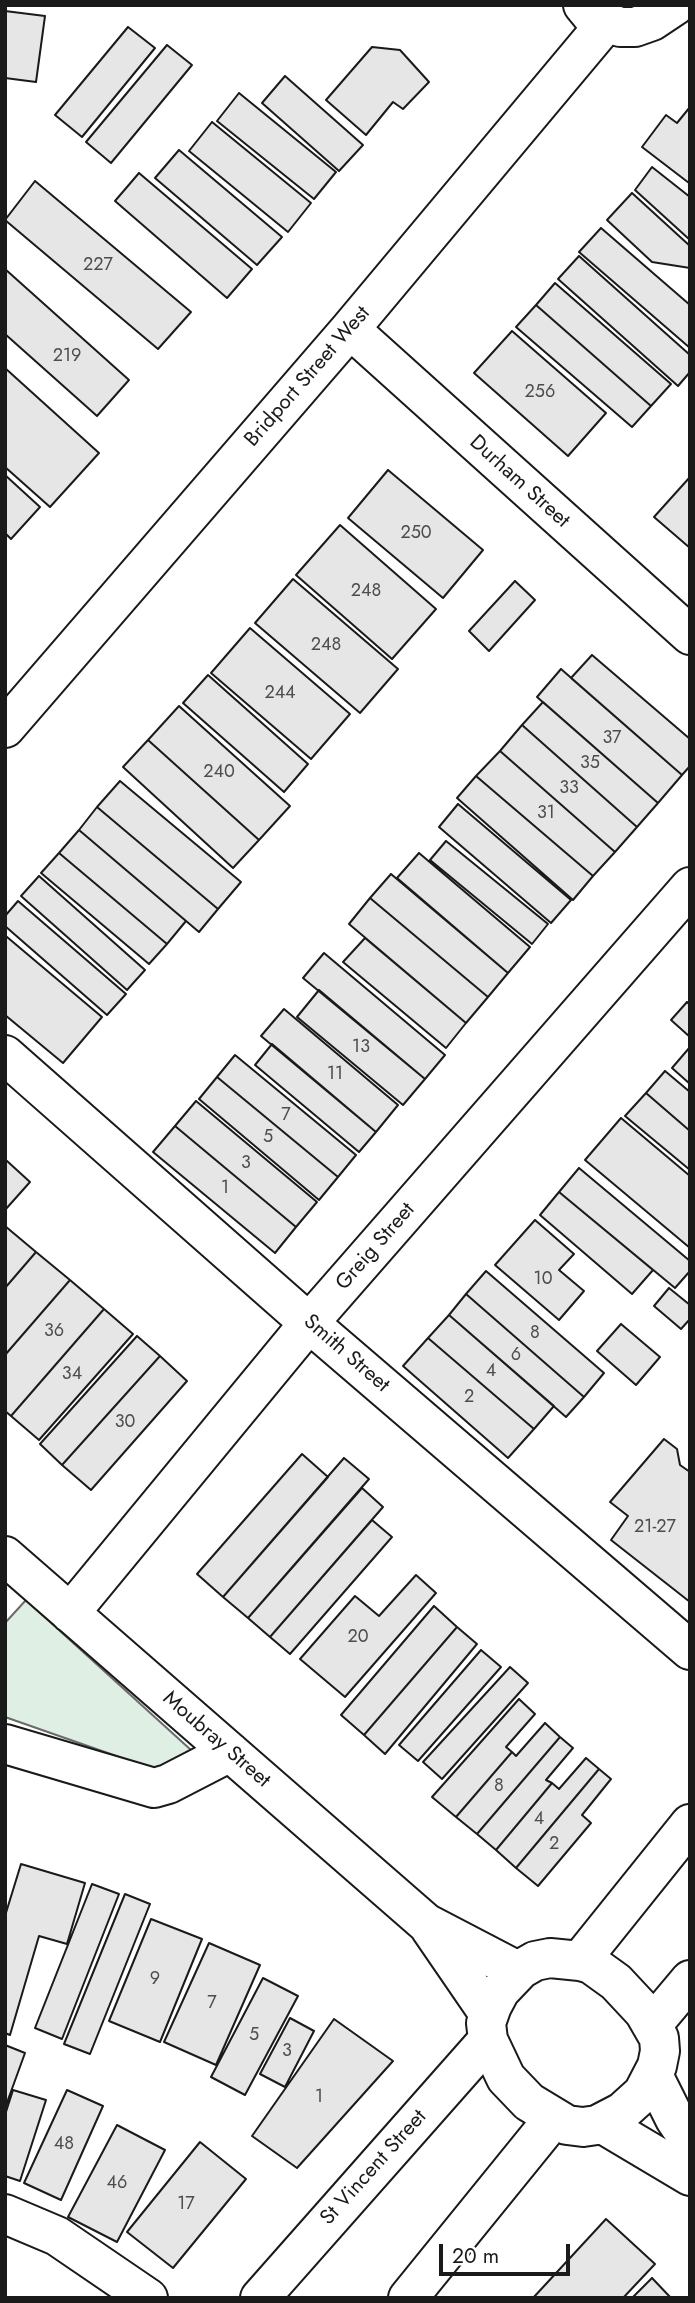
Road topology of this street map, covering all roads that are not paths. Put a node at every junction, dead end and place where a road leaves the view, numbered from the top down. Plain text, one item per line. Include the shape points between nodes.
1 (676, 5) edge
2 (595, 14) edge
3 (350, 329) junction
4 (690, 635) edge
5 (5, 728) edge
6 (690, 887) edge
7 (5, 1055) edge
8 (309, 1323) junction
9 (9, 1568) edge
10 (70, 1613) junction
11 (690, 1650) edge
12 (5, 1744) edge
13 (230, 1752) junction
14 (690, 1824) edge
15 (426, 1923) junction
16 (580, 1961) junction
17 (519, 1971) junction
18 (690, 1980) edge
19 (653, 2024) junction
20 (489, 2027) junction
21 (653, 2075) junction
22 (554, 2119) junction
23 (601, 2123) junction
24 (690, 2141) edge
25 (690, 2176) edge
26 (5, 2214) edge
27 (148, 2298) edge
28 (260, 2298) edge
29 (408, 2298) edge

1 - 2 street via 635,27 620,27
2 - 3 street, Bridport Street West
3 - 4 street, Durham Street
3 - 5 street, Bridport Street West
6 - 8 street, Greig Street
7 - 8 street, Smith Street
8 - 10 street, Greig Street
8 - 11 street, Smith Street
9 - 10 street, Moubray Street
10 - 13 street, Moubray Street
12 - 13 street via 154,1788
13 - 15 street, Moubray Street
14 - 16 street
15 - 17 street, Moubray Street
15 - 20 street, Moubray Street
16 - 17 street via 550,1958
16 - 19 street via 616,1982
17 - 20 street via 500,1991
18 - 19 street
19 - 21 street via 660,2051
20 - 22 street via 499,2066 517,2091
20 - 28 street, St Vincent Street
21 - 23 street via 633,2105
21 - 24 street
22 - 23 street via 583,2127
22 - 29 street
23 - 25 street
26 - 27 street via 57,2236

